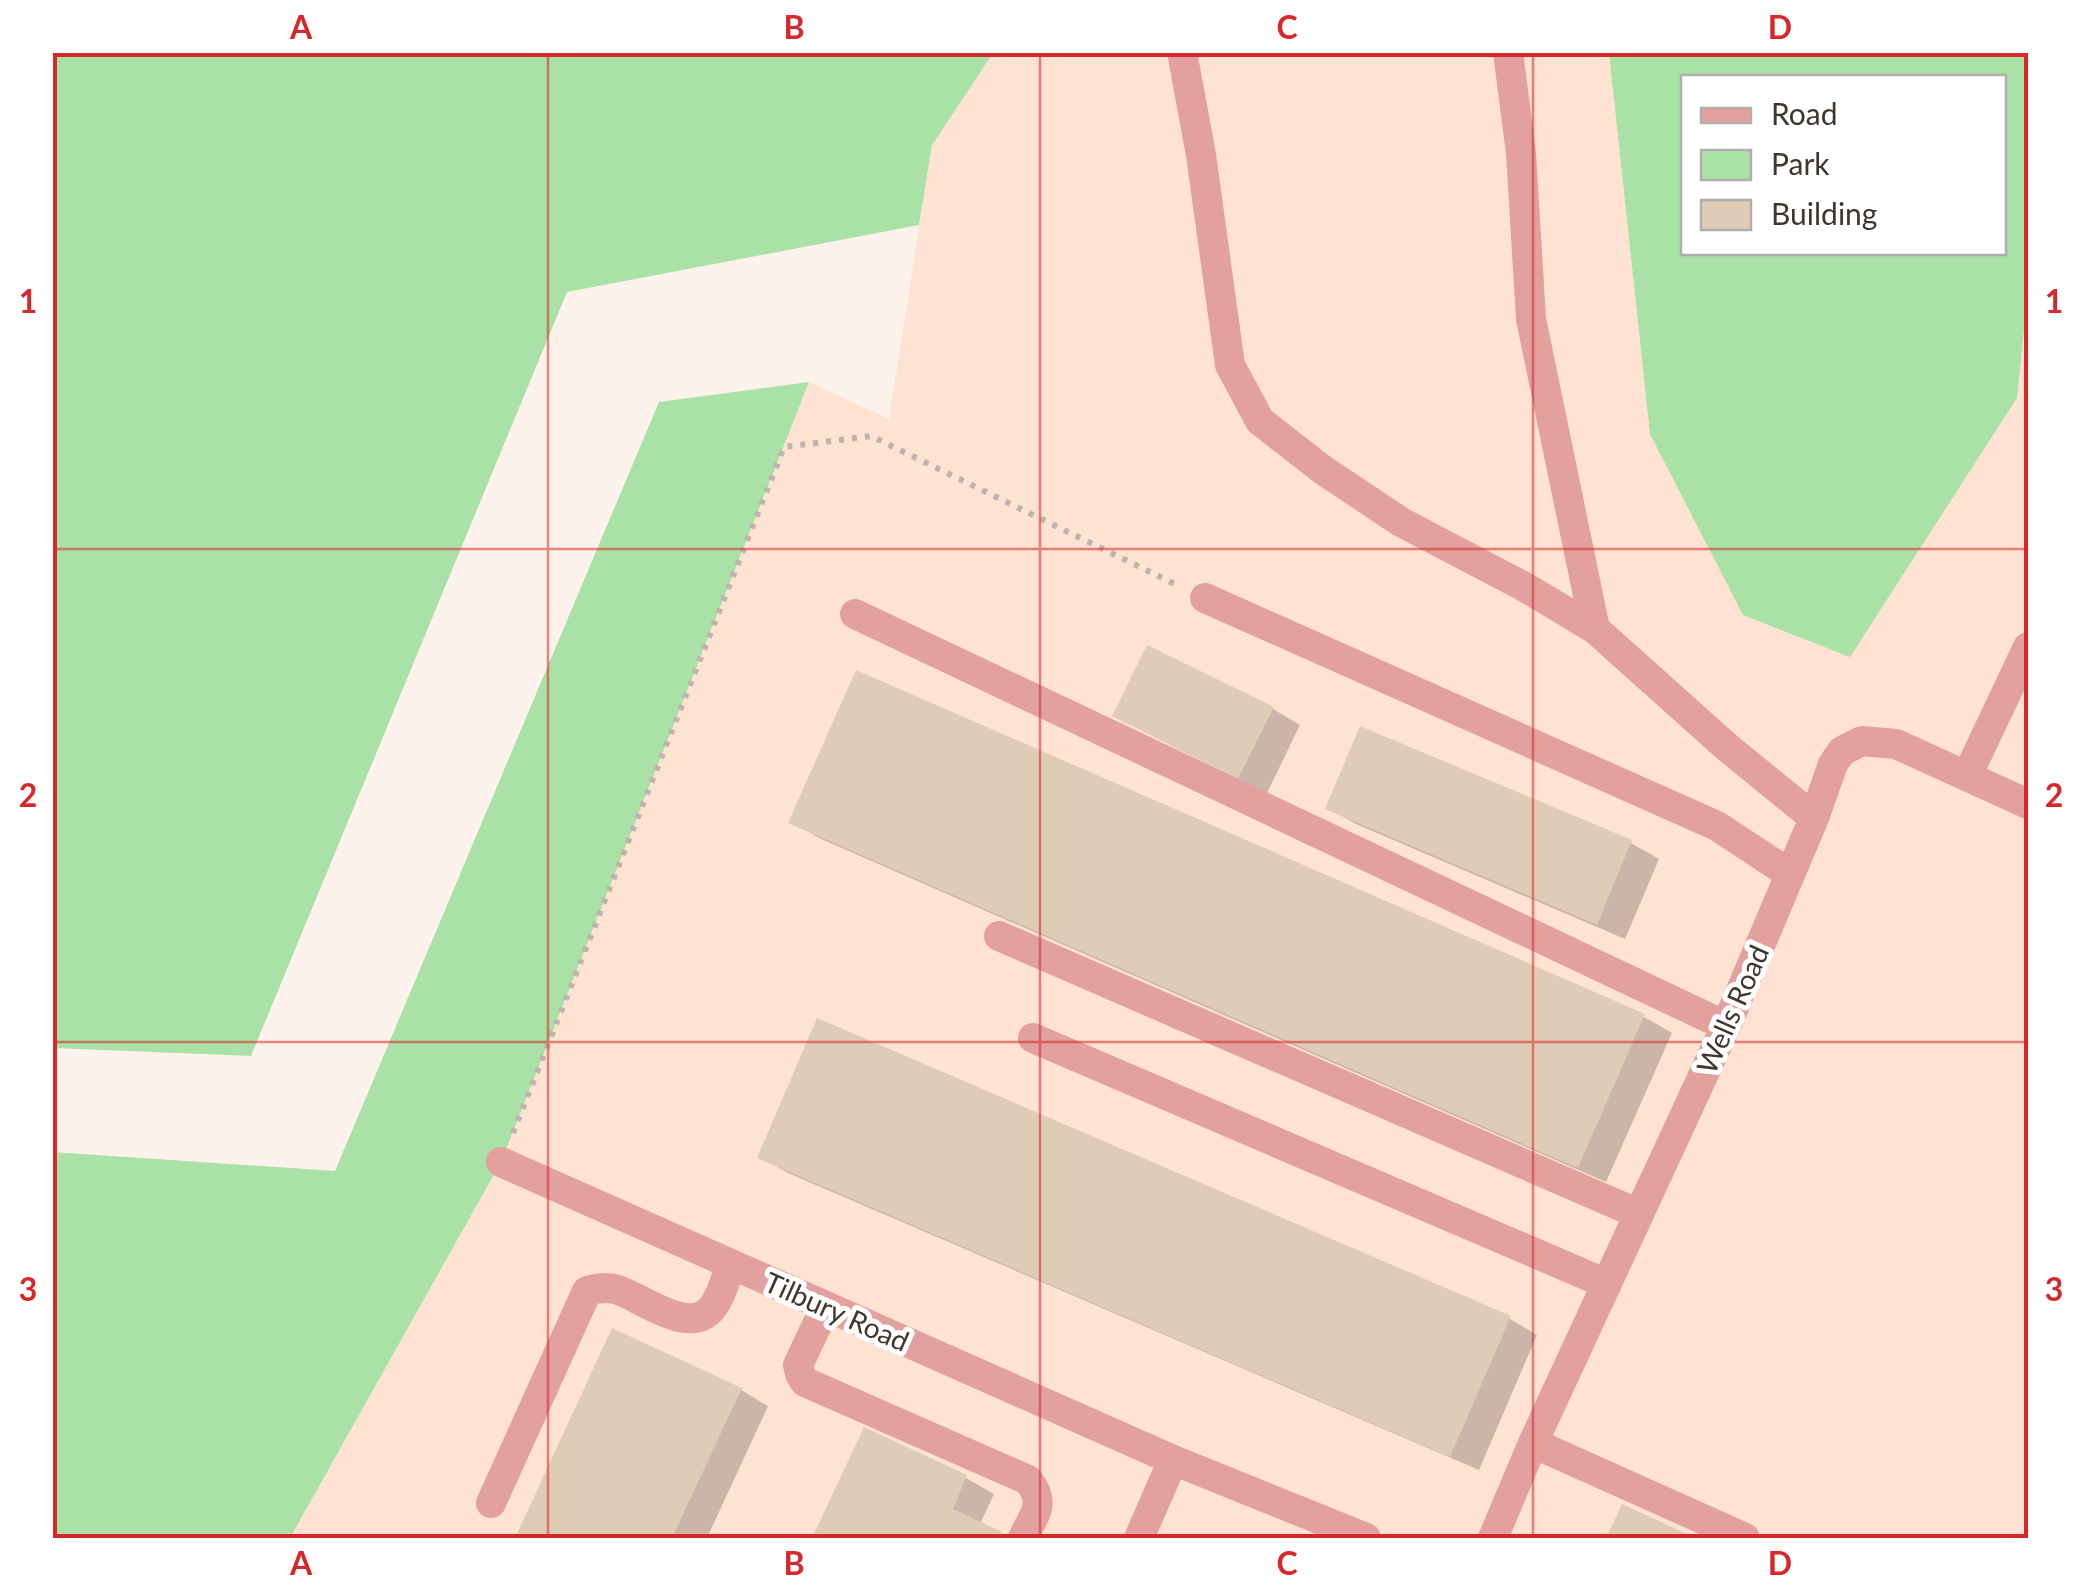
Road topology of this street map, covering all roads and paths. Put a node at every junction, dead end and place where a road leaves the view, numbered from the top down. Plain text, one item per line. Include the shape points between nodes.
1 (1182, 52) edge
2 (1508, 52) edge
3 (1205, 598) joint
4 (854, 614) dead end
5 (1596, 630) junction
6 (2028, 647) edge
7 (1967, 776) junction
8 (2028, 804) edge
9 (1814, 818) junction
10 (1790, 874) junction
11 (999, 936) dead end
12 (1726, 1026) junction
13 (1033, 1038) dead end
14 (501, 1162) joint
15 (1639, 1214) junction
16 (732, 1264) junction
17 (1607, 1284) junction
18 (826, 1306) junction
19 (1533, 1443) junction
20 (1173, 1460) junction
21 (491, 1503) dead end
22 (1023, 1538) edge
23 (1139, 1538) edge
24 (1366, 1538) edge
25 (1494, 1538) edge
26 (1745, 1538) edge

1 - 5 street via 1230,365 1260,421 1401,522
2 - 5 street via 1531,319
3 - 10 street via 1717,826
3 - 14 path via 870,436 784,447
4 - 12 street
5 - 9 street
6 - 7 street
7 - 8 street, Wells Road
7 - 9 street, Wells Road via 1896,744 1862,741 1833,764
9 - 10 street, Wells Road
10 - 12 street, Wells Road
11 - 15 street
12 - 15 street, Wells Road
13 - 17 street
14 - 16 street, Tilbury Road
15 - 17 street, Wells Road
16 - 18 street, Tilbury Road
16 - 21 street via 712,1308 687,1320 614,1288 586,1291
17 - 19 street, Wells Road
18 - 20 street, Tilbury Road
18 - 22 street via 798,1364 805,1382 1028,1480 1038,1505
19 - 25 street, Wells Road
19 - 26 street
20 - 23 street
20 - 24 street, Tilbury Road

